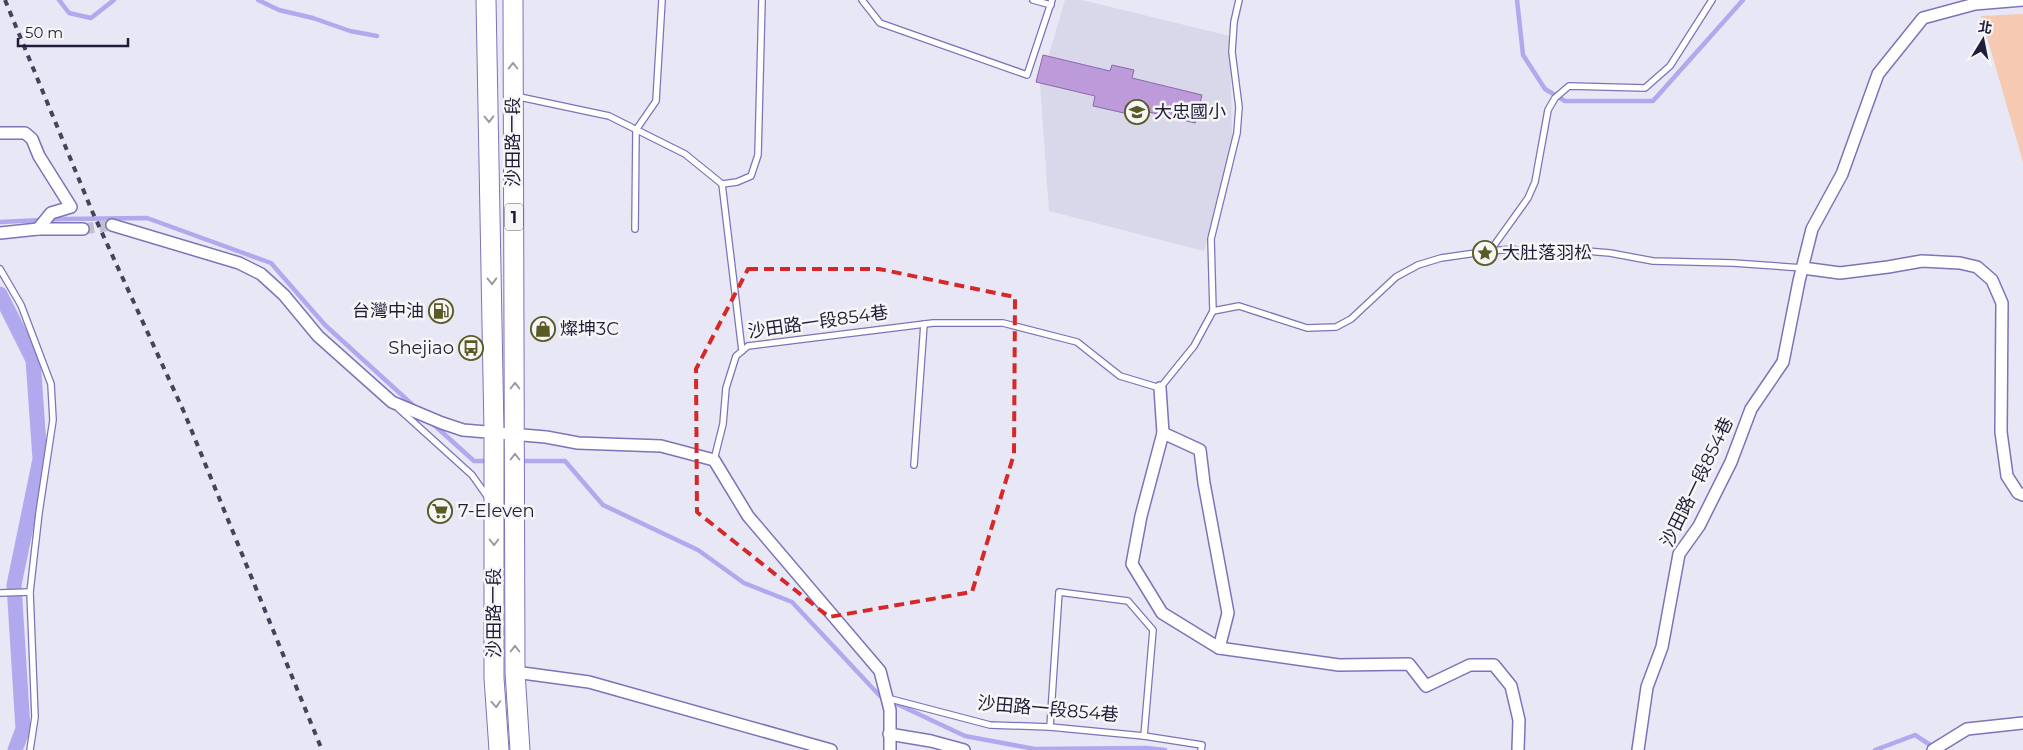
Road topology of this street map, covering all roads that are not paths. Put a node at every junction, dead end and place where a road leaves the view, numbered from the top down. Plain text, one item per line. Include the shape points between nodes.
1 (486, 0) edge
2 (513, 0) edge
3 (662, 0) edge
4 (762, 0) edge
5 (862, 0) edge
6 (1033, 0) edge
7 (1239, 0) edge
8 (1712, 0) edge
9 (2023, 0) edge
10 (1995, 2) edge
11 (1052, 3) edge
12 (513, 95) junction
13 (636, 130) junction
14 (0, 133) edge
15 (722, 184) junction
16 (112, 225) tunnel mouth
17 (38, 229) junction
18 (635, 229) dead end
19 (83, 230) tunnel mouth
20 (0, 233) edge
21 (1490, 251) junction
22 (0, 268) edge
23 (1803, 268) junction
24 (1213, 311) junction
25 (924, 324) junction
26 (742, 351) junction
27 (1160, 388) junction
28 (392, 402) junction
29 (494, 432) junction
30 (1164, 433) junction
31 (515, 435) junction
32 (714, 460) junction
33 (914, 465) dead end
34 (2023, 495) edge
35 (494, 507) junction
36 (30, 592) junction
37 (0, 594) edge
38 (1219, 648) junction
39 (515, 672) junction
40 (887, 698) junction
41 (2023, 723) edge
42 (1050, 727) junction
43 (889, 734) junction
44 (1144, 736) junction
45 (30, 750) edge
46 (499, 750) edge
47 (520, 750) edge
48 (831, 750) edge
49 (890, 750) edge
50 (964, 750) edge
51 (1201, 750) edge
52 (1518, 750) edge
53 (1638, 750) edge
54 (1933, 750) edge

1 -> 29 main road, 沙田路一段 / 1
12 -> 2 main road, 沙田路一段 / 1
3 - 13 lane via 656,101
4 - 15 lane via 758,155 751,176
5 - 11 lane via 880,23 1027,75
6 - 11 lane
7 - 24 lane via 1232,52 1239,108 1237,133 1211,239
8 - 21 lane via 1670,66 1645,88 1569,86 1555,98 1548,110 1535,182 1528,198
9 - 10 street, 沙田路一段854巷
10 - 23 street, 沙田路一段854巷 via 1924,18 1878,74 1842,174 1812,229
12 - 13 lane via 609,116
31 -> 12 main road, 沙田路一段 / 1
13 - 15 lane via 685,154
13 - 18 lane
14 - 17 street via 25,133 32,139 71,207 52,213
15 - 26 lane
16 - 28 street via 239,263 261,274 284,295 318,336
17 - 19 street
17 - 20 street
21 - 23 lane via 1513,249 1536,256 1574,250 1654,261
21 - 24 lane via 1418,265 1396,277 1351,319 1336,327 1307,328 1238,306
22 - 36 lane via 21,305 51,384 53,420
23 - 34 street via 1840,273 1922,261 1960,263 1977,267 1992,280 2002,303 2001,432 2006,476
23 - 53 street, 沙田路一段854巷 via 1783,362 1751,409 1699,526 1679,554 1662,647 1647,687
24 - 27 lane via 1194,346
25 - 26 lane, 沙田路一段854巷 via 748,346
25 - 27 lane, 沙田路一段854巷 via 1003,324 1077,342 1120,376
25 - 33 lane
26 - 32 lane, 沙田路一段854巷 via 736,356 726,388 723,424
27 - 30 street
28 - 29 street via 463,430
28 - 35 lane via 472,475
29 - 31 street
29 - 35 main road, 沙田路一段 / 1
30 - 38 street via 1200,450 1228,613
30 - 38 street via 1141,516 1132,564 1162,613
31 - 32 street via 578,443 661,446
39 -> 31 main road, 沙田路一段 / 1
32 - 40 street via 748,516 880,672
35 -> 46 main road, 沙田路一段 / 1 via 494,678
36 - 37 lane
36 - 45 lane via 35,717
38 - 52 street via 1339,665 1409,664 1426,686 1470,665 1494,664 1511,686 1519,720
39 - 47 main road, 沙田路一段 / 1
39 - 48 street via 589,682
40 - 42 lane, 沙田路一段854巷 via 990,725
40 - 43 street
41 - 54 street via 1967,729
42 - 44 lane, 沙田路一段854巷
42 - 44 lane via 1059,592 1128,601 1153,630
43 - 49 street
43 - 50 street
44 - 51 lane, 沙田路一段854巷 via 1202,745

